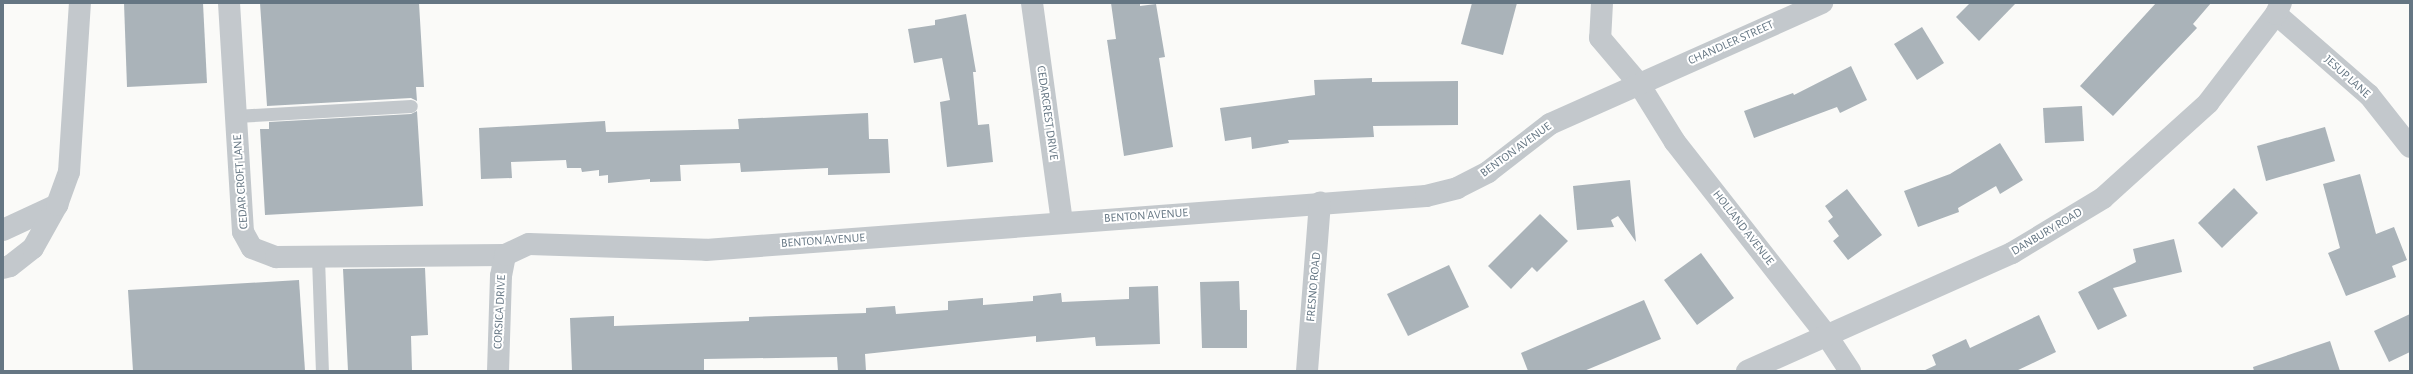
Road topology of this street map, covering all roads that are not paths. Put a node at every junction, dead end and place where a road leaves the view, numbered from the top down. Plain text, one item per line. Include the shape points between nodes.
1 (80, 3) edge
2 (229, 3) edge
3 (1032, 3) edge
4 (1602, 3) edge
5 (1822, 3) edge
6 (2278, 9) edge
7 (1639, 84) junction
8 (411, 106) dead end
9 (236, 116) junction
10 (2410, 147) edge
11 (1320, 203) junction
12 (57, 205) junction
13 (1062, 222) junction
14 (3, 230) edge
15 (505, 256) junction
16 (318, 258) junction
17 (3, 268) edge
18 (1827, 336) junction
19 (322, 371) edge
20 (498, 371) edge
21 (1307, 371) edge
22 (1747, 371) edge
23 (1850, 371) edge

1 - 12 street via 69,172
2 - 9 street, CEDAR CROFT LANE
3 - 13 street, CEDARCREST DRIVE
4 - 7 street via 1600,38
5 - 7 street, CHANDLER STREET
6 - 10 street, JESUP LANE via 2369,95
6 - 18 street, DANBURY ROAD via 2208,103 2103,198 2012,254
7 - 11 street, BENTON AVENUE via 1550,124 1488,172 1457,188 1426,196
7 - 18 street, HOLLAND AVENUE via 1675,142
8 - 9 lane
9 - 16 street, CEDAR CROFT LANE via 243,232 249,243 252,248 276,257
11 - 13 street, BENTON AVENUE
11 - 21 street, FRESNO ROAD
12 - 14 street
12 - 17 street via 32,248 10,266
13 - 15 street, BENTON AVENUE via 706,250 529,244
15 - 16 street, CEDAR CROFT LANE
15 - 20 street, CORSICA DRIVE via 501,276
16 - 19 lane
18 - 22 street, DANBURY ROAD
18 - 23 street, HOLLAND AVENUE

